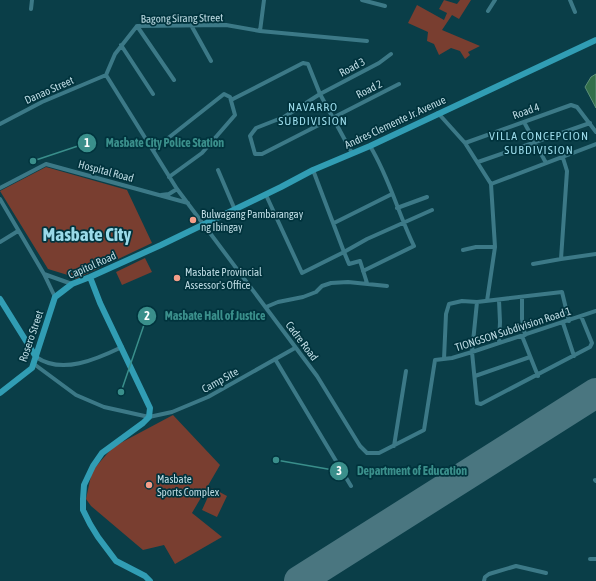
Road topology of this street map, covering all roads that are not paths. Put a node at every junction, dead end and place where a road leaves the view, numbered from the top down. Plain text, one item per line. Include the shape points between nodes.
1 (32, 0) edge
2 (264, 0) edge
3 (362, 0) edge
4 (495, 0) edge
5 (570, 0) edge
6 (385, 6) dead end
7 (32, 8) dead end
8 (488, 11) dead end
9 (575, 12) dead end
10 (191, 25) junction
11 (137, 26) junction
12 (260, 31) junction
13 (596, 40) edge
14 (368, 41) dead end
15 (121, 45) junction
16 (391, 54) dead end
17 (211, 62) dead end
18 (106, 75) junction
19 (174, 80) dead end
20 (399, 84) dead end
21 (153, 94) dead end
22 (320, 94) junction
23 (231, 100) junction
24 (438, 113) junction
25 (333, 117) junction
26 (524, 122) junction
27 (590, 123) junction
28 (0, 124) edge
29 (596, 132) edge
30 (535, 142) junction
31 (465, 143) junction
32 (596, 144) edge
33 (370, 146) junction
34 (152, 150) junction
35 (352, 153) junction
36 (262, 154) joint
37 (563, 158) junction
38 (478, 162) junction
39 (546, 163) junction
40 (218, 170) dead end
41 (313, 170) junction
42 (169, 177) junction
43 (491, 184) junction
44 (0, 188) edge
45 (177, 190) junction
46 (392, 194) junction
47 (159, 195) junction
48 (266, 195) junction
49 (427, 197) dead end
50 (0, 199) edge
51 (188, 203) junction
52 (398, 208) junction
53 (235, 210) junction
54 (432, 210) dead end
55 (334, 223) junction
56 (204, 224) junction
57 (403, 224) junction
58 (18, 231) junction
59 (0, 242) edge
60 (495, 247) junction
61 (462, 250) dead end
62 (344, 252) junction
63 (596, 254) edge
64 (561, 259) junction
65 (533, 264) dead end
66 (363, 271) junction
67 (44, 274) junction
68 (90, 278) junction
69 (367, 283) junction
70 (72, 284) junction
71 (387, 286) dead end
72 (55, 297) junction
73 (522, 297) junction
74 (0, 299) edge
75 (499, 300) junction
76 (487, 301) junction
77 (477, 302) junction
78 (266, 307) junction
79 (596, 311) edge
80 (582, 316) junction
81 (569, 321) junction
82 (563, 323) junction
83 (523, 335) junction
84 (499, 343) junction
85 (122, 347) junction
86 (295, 348) junction
87 (472, 352) junction
88 (574, 356) junction
89 (530, 357) junction
90 (444, 358) junction
91 (275, 359) junction
92 (35, 360) junction
93 (46, 364) junction
94 (41, 369) junction
95 (406, 371) dead end
96 (475, 376) junction
97 (538, 376) junction
98 (0, 393) edge
99 (149, 417) junction
100 (394, 446) junction
101 (351, 486) dead end
102 (590, 559) dead end
103 (596, 560) edge
104 (546, 573) dead end
105 (150, 581) edge
106 (484, 581) edge

1 - 7 street
2 - 12 street
3 - 6 street
4 - 8 street
5 - 9 street
10 - 11 street, Bagong Sirang Street
10 - 12 street, Bagong Sirang Street via 226,25
10 - 17 street
11 - 15 street, Bagong Sirang Street
11 - 19 street
12 - 14 street, Bagong Sirang Street
13 - 24 main road, Andres Clemente Jr. Avenue
15 - 18 street, Bagong Sirang Street
15 - 21 street
16 - 22 street, Road 3
18 - 28 street, Danao Street via 42,102
18 - 34 street, Cadre Road
20 - 25 street, Road 2
22 - 23 street via 308,64 303,63
22 - 25 street
22 - 36 street, Road 3 via 284,117 252,131 250,136 255,154
23 - 34 street via 224,94
23 - 42 street via 235,115 202,153
24 - 31 street
24 - 33 main road, Andres Clemente Jr. Avenue
25 - 35 street
25 - 36 street, Road 2
26 - 27 street, Road 4 via 571,105 577,107
26 - 30 street
26 - 31 street, Road 4
27 - 29 street
27 - 30 street
30 - 38 street
30 - 39 street
31 - 38 street
32 - 37 street
33 - 35 main road, Andres Clemente Jr. Avenue
33 - 46 street via 386,174
34 - 42 street, Cadre Road
35 - 41 main road, Andres Clemente Jr. Avenue
37 - 39 street
37 - 64 street via 567,170
38 - 43 street
39 - 43 street
40 - 53 street
41 - 48 main road, Andres Clemente Jr. Avenue
41 - 55 street
42 - 45 street, Cadre Road
43 - 60 street
44 - 47 street, Hospital Road via 46,164
45 - 47 street
45 - 51 street, Cadre Road
46 - 52 street
46 - 55 street
47 - 51 street, Hospital Road
48 - 53 main road, Andres Clemente Jr. Avenue
48 - 62 street via 302,273
49 - 52 street
50 - 58 street
51 - 56 street, Cadre Road
52 - 57 street
53 - 56 main road, Andres Clemente Jr. Avenue
54 - 57 street
55 - 62 street
56 - 68 main road, Capitol Road
56 - 78 street, Cadre Road
57 - 62 street
57 - 66 street via 414,246
58 - 59 street
58 - 67 street
60 - 61 street
60 - 76 street
62 - 66 street via 349,264 360,261
63 - 64 street
64 - 65 street
66 - 69 street
67 - 70 street
67 - 72 street
68 - 70 main road, Capitol Road
68 - 85 main road
69 - 71 street
69 - 78 street via 331,283 303,297
70 - 72 main road, Capitol Road
72 - 92 main road, Rosero Street
73 - 75 street
73 - 81 street via 562,292
73 - 83 street
74 - 92 main road
75 - 76 street
75 - 84 street
76 - 77 street
77 - 87 street
77 - 90 street via 462,301 450,304 446,314
78 - 86 street, Cadre Road
79 - 80 street, TIONGSON Subdivision Road 1
80 - 81 street, TIONGSON Subdivision Road 1
80 - 88 street via 592,346
81 - 82 street, TIONGSON Subdivision Road 1
82 - 83 street, TIONGSON Subdivision Road 1
82 - 88 street
83 - 84 street, TIONGSON Subdivision Road 1
83 - 89 street
84 - 87 street, TIONGSON Subdivision Road 1
85 - 93 street via 87,362
85 - 99 main road via 150,408
86 - 91 street, Camp Site
86 - 100 street, Cadre Road via 317,376 360,446 367,453 379,454
87 - 90 street, TIONGSON Subdivision Road 1
87 - 96 street
88 - 97 street
89 - 96 street
89 - 97 street
90 - 100 street, TIONGSON Subdivision Road 1 via 435,360 424,430
91 - 99 street, Camp Site via 208,397 172,412
91 - 101 street
92 - 93 street
92 - 94 street
92 - 98 main road, Rosero Street via 27,373
93 - 94 street
94 - 99 street via 76,395 104,407
95 - 100 street
96 - 97 street via 479,404
99 - 105 main road via 102,453 84,485 83,510 98,537 116,561
102 - 103 street
104 - 106 street via 516,566 489,574

